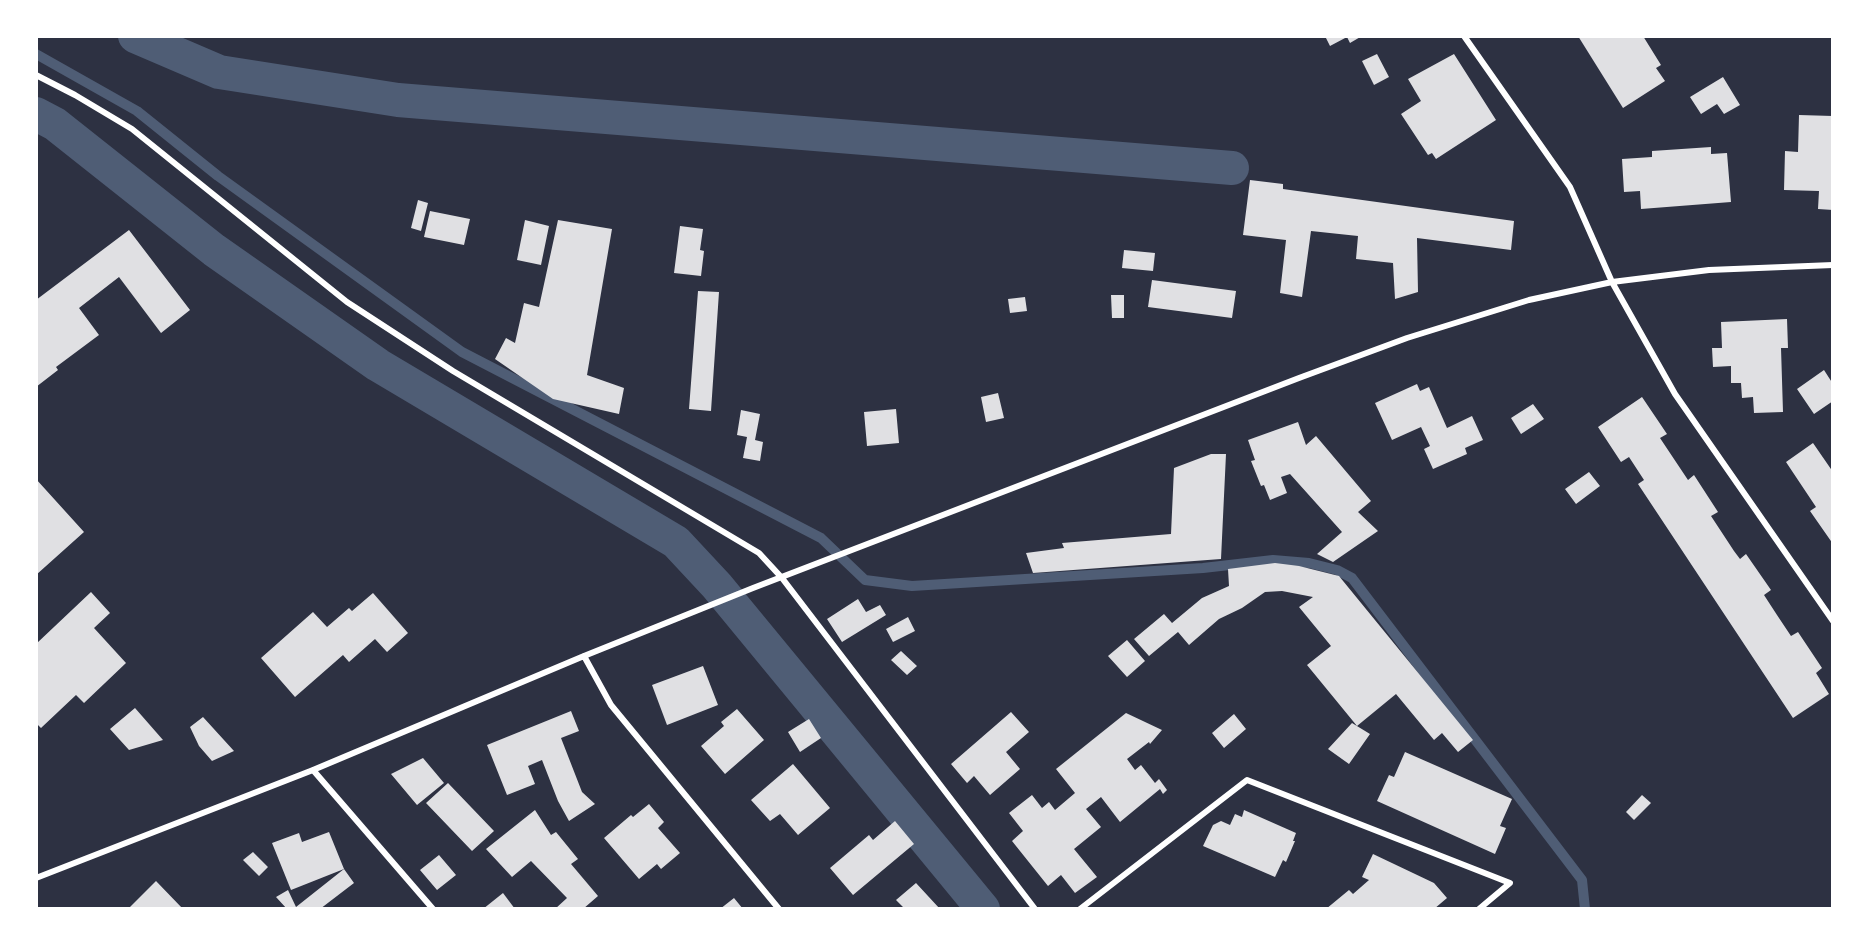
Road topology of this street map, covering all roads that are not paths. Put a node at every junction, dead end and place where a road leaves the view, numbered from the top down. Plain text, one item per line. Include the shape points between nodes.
1 (1464, 36) edge
2 (36, 75) edge
3 (1833, 265) edge
4 (1612, 282) junction
5 (782, 578) junction
6 (1833, 621) edge
7 (584, 656) junction
8 (313, 770) junction
9 (36, 878) edge
10 (433, 909) edge
11 (779, 909) edge
12 (1035, 909) edge
13 (1080, 909) edge
14 (1479, 909) edge

1 - 4 street via 1570,187
2 - 5 street via 132,129 347,302 453,371 759,553
3 - 4 street via 1709,270
4 - 5 street via 1529,300 1407,338
4 - 6 street via 1675,394
5 - 7 street
5 - 12 street
7 - 8 street
7 - 11 street via 612,705
8 - 9 street
8 - 10 street
13 - 14 street via 1247,780 1510,883

